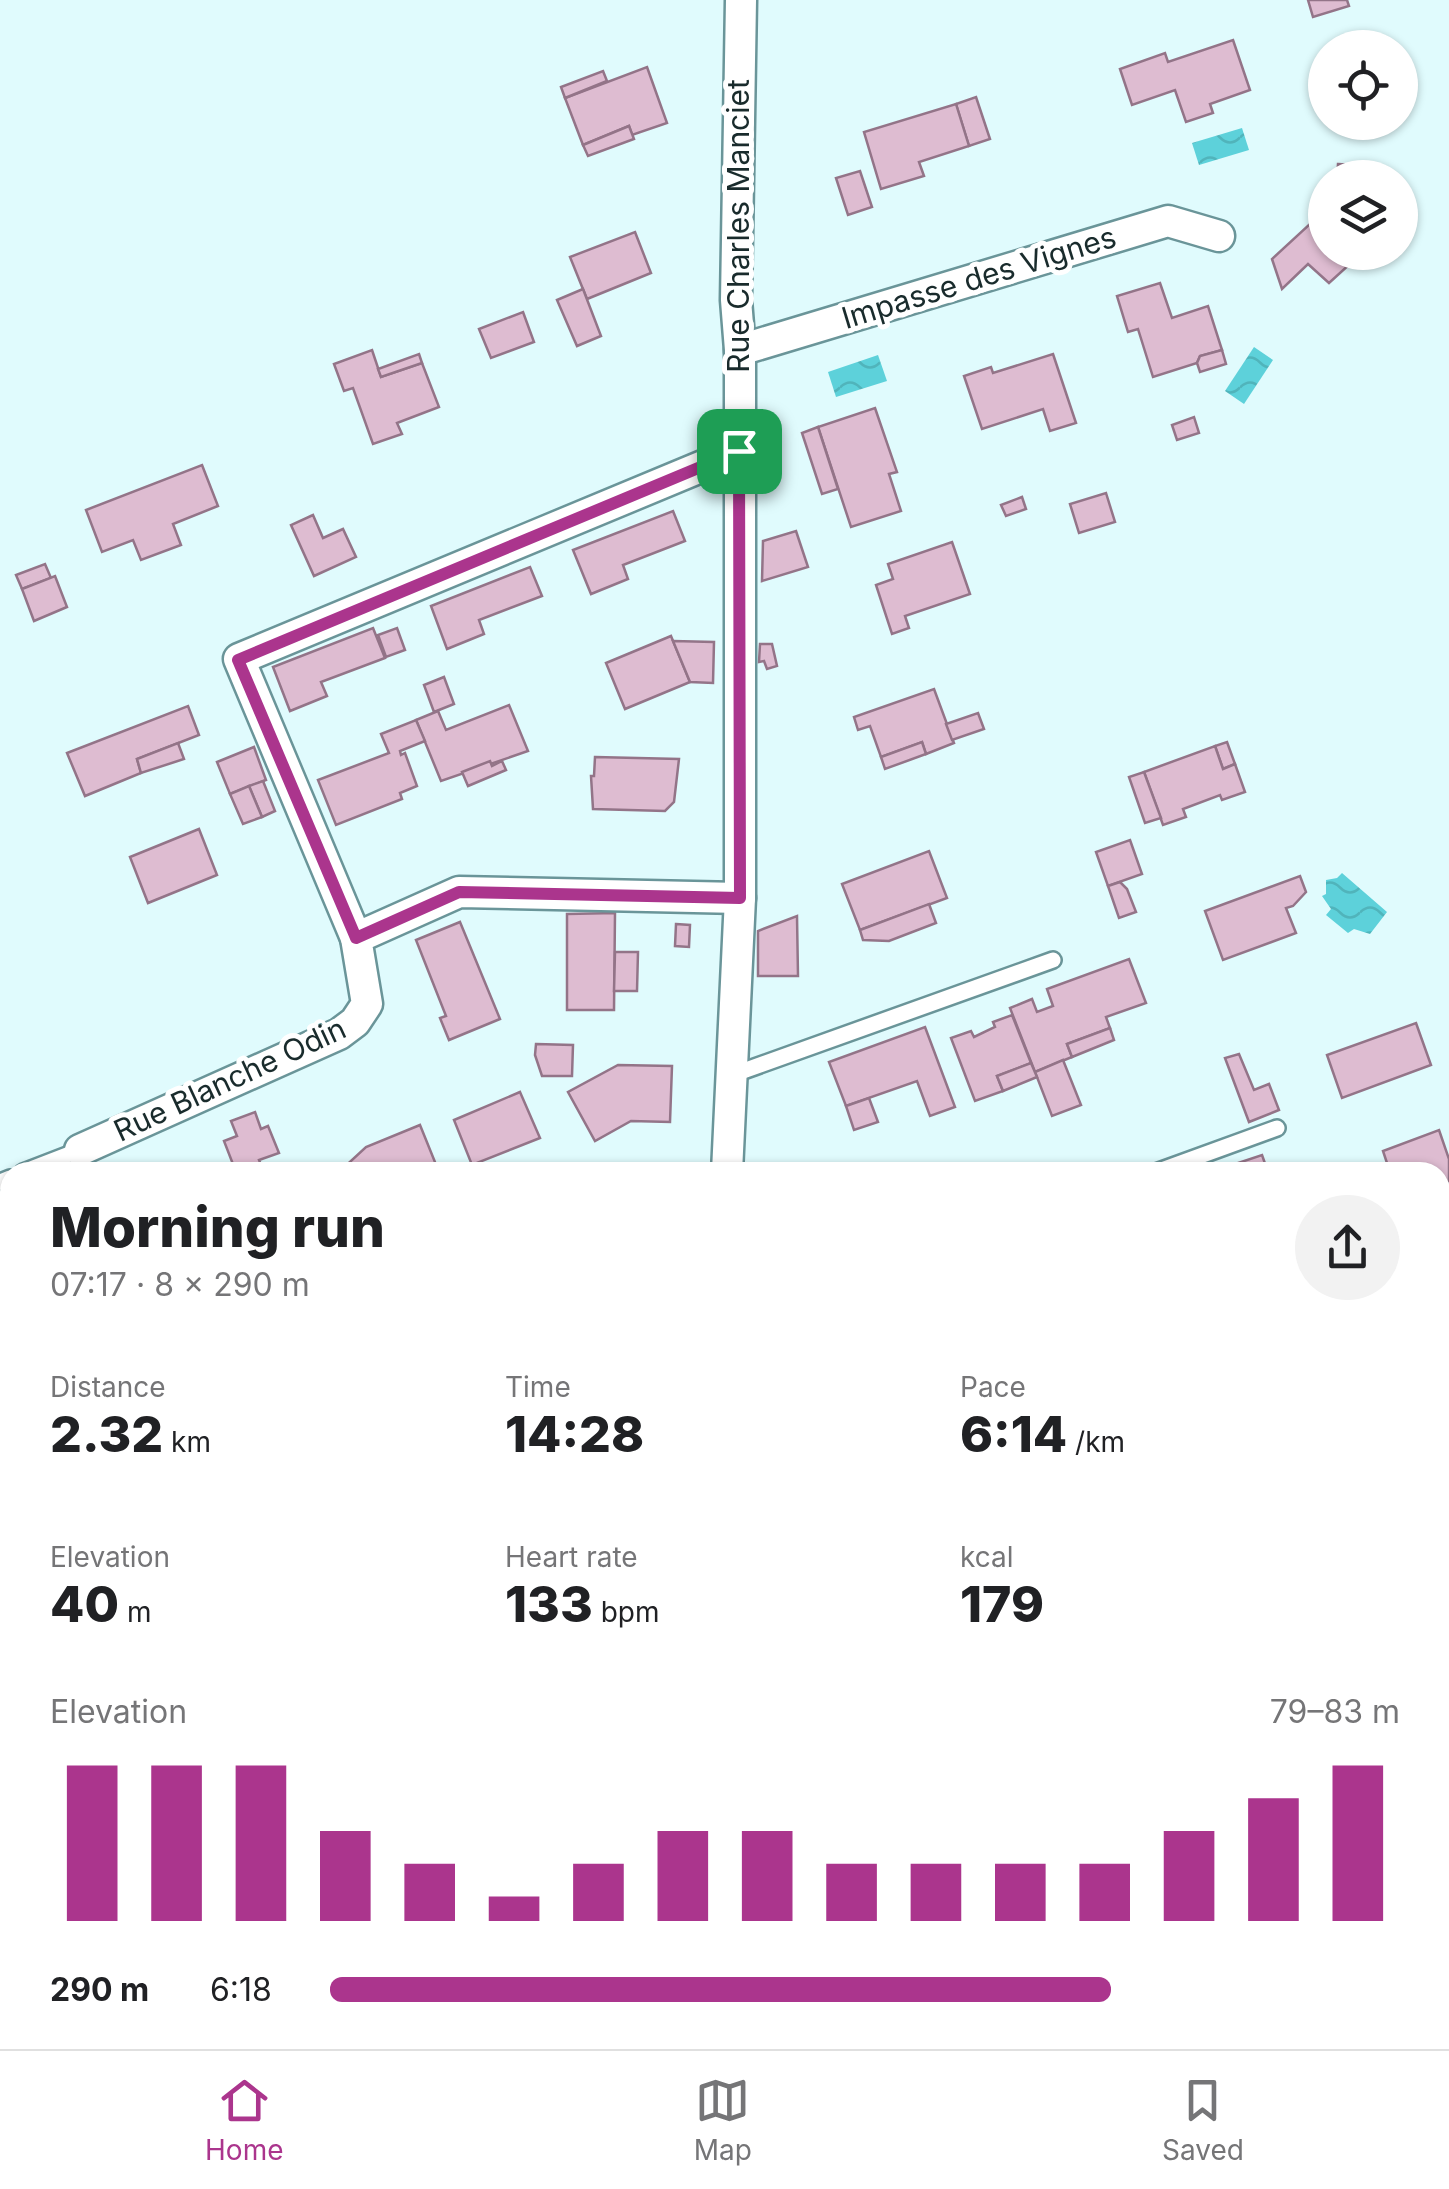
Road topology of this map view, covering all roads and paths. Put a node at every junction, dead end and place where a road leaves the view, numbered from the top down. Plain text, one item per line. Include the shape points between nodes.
1 (741, 0) edge
2 (1219, 236) dead end
3 (740, 350) junction
4 (739, 451) junction
5 (740, 898) junction
6 (356, 938) junction
7 (1053, 960) dead end
8 (732, 1074) junction
9 (1277, 1128) dead end
10 (80, 1150) joint
11 (49, 1162) edge
12 (728, 1162) edge
13 (1184, 1162) edge

1 - 3 street, Rue Charles Manciet
2 - 3 street, Impasse des Vignes via 1168,221
3 - 4 street, Rue Charles Manciet
4 - 5 street, Rue Charles Manciet
4 - 6 street, Rue Blanche Odin via 238,660
5 - 6 street via 459,892
5 - 8 street, Rue Charles Manciet
6 - 10 street, Rue Blanche Odin via 367,1004 356,1022
7 - 8 lane
8 - 12 street, Rue Charles Manciet
9 - 13 lane
10 - 11 lane

